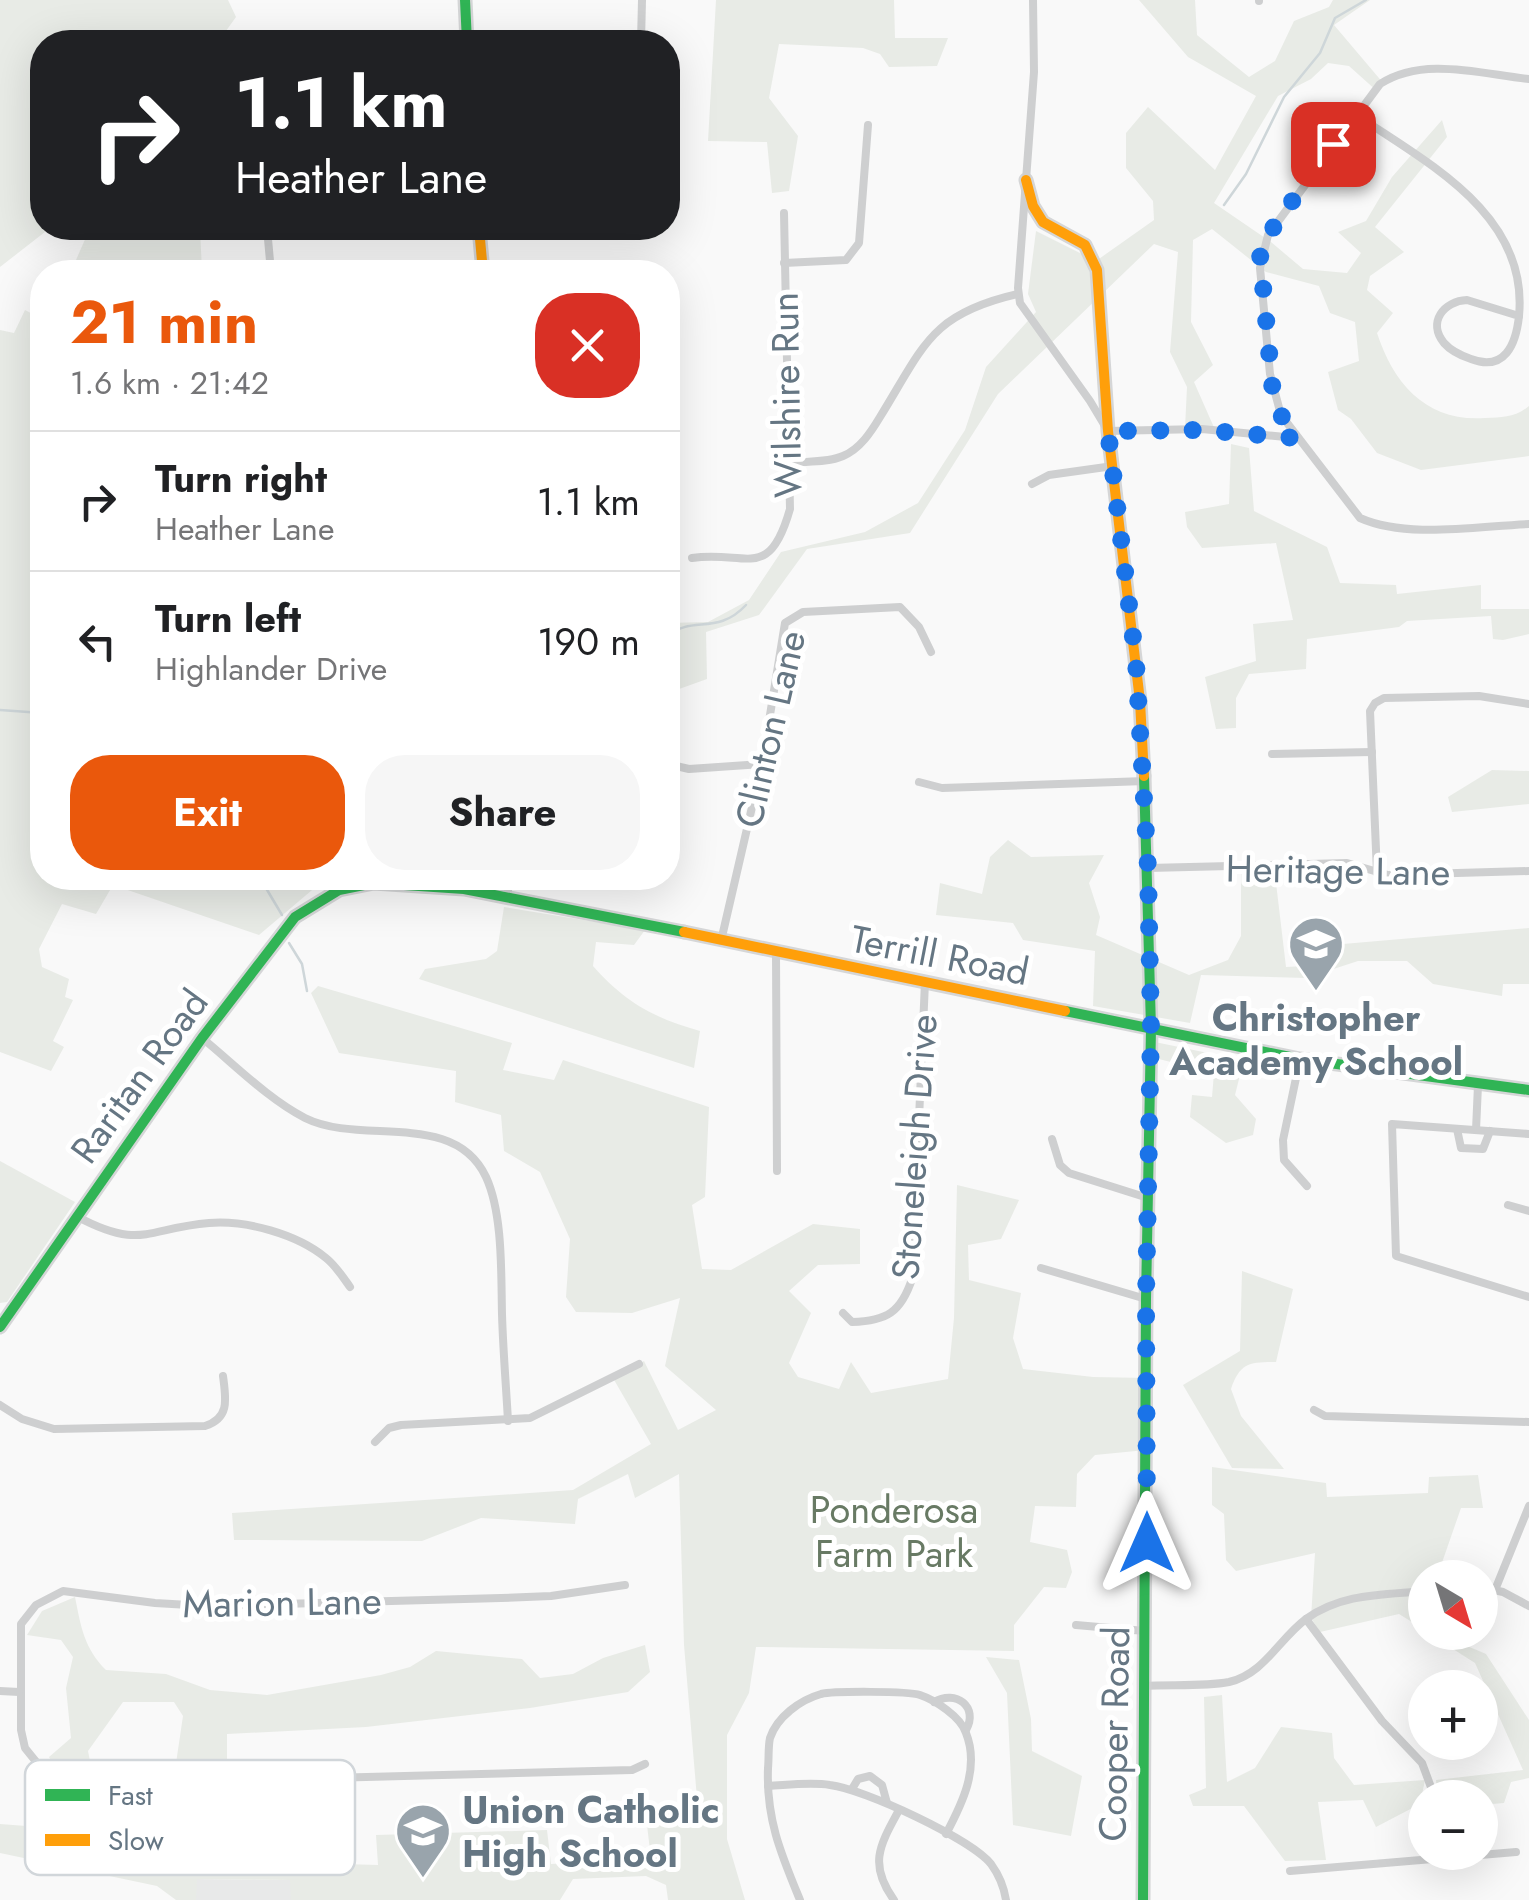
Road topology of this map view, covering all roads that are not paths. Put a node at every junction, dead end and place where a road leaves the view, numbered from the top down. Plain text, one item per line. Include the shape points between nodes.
1 (465, 0) edge
2 (642, 0) edge
3 (1033, 0) edge
4 (467, 30) edge
5 (641, 30) edge
6 (1529, 78) edge
7 (1355, 114) junction
8 (868, 125) dead end
9 (1026, 180) junction
10 (784, 213) dead end
11 (1043, 222) junction
12 (1022, 228) junction
13 (784, 263) junction
14 (1018, 294) junction
15 (1519, 316) junction
16 (1106, 394) junction
17 (1090, 401) junction
18 (1108, 431) junction
19 (1296, 438) junction
20 (789, 463) junction
21 (1113, 466) junction
22 (1032, 484) dead end
23 (1529, 524) edge
24 (692, 558) dead end
25 (931, 652) dead end
26 (1529, 704) edge
27 (1372, 752) junction
28 (1272, 754) dead end
29 (762, 764) junction
30 (680, 767) edge
31 (1144, 781) junction
32 (919, 782) dead end
33 (1148, 868) junction
34 (1529, 871) edge
35 (1377, 873) junction
36 (330, 890) edge
37 (455, 890) edge
38 (508, 890) edge
39 (508, 896) junction
40 (720, 941) junction
41 (776, 952) junction
42 (925, 982) junction
43 (1151, 1028) junction
44 (202, 1038) junction
45 (1300, 1059) junction
46 (1478, 1085) junction
47 (1529, 1090) edge
48 (1457, 1129) junction
49 (1476, 1130) junction
50 (1490, 1132) junction
51 (1529, 1134) edge
52 (1052, 1139) dead end
53 (777, 1171) dead end
54 (1307, 1186) dead end
55 (1148, 1198) junction
56 (1508, 1205) dead end
57 (1529, 1212) edge
58 (76, 1216) junction
59 (1042, 1268) dead end
60 (350, 1288) dead end
61 (1529, 1297) edge
62 (1146, 1299) junction
63 (843, 1313) dead end
64 (0, 1327) edge
65 (639, 1364) dead end
66 (223, 1376) dead end
67 (0, 1405) edge
68 (1314, 1410) dead end
69 (508, 1421) junction
70 (1529, 1422) edge
71 (376, 1442) dead end
72 (1529, 1506) edge
73 (1498, 1583) edge
74 (624, 1585) dead end
75 (1498, 1591) edge
76 (1408, 1592) edge
77 (1529, 1606) edge
78 (1306, 1619) junction
79 (1076, 1625) dead end
80 (1145, 1631) junction
81 (1143, 1686) junction
82 (0, 1691) edge
83 (20, 1692) junction
84 (934, 1702) junction
85 (966, 1730) junction
86 (35, 1760) edge
87 (645, 1764) dead end
88 (355, 1777) edge
89 (1428, 1780) edge
90 (768, 1786) junction
91 (852, 1789) junction
92 (886, 1803) junction
93 (899, 1810) junction
94 (946, 1834) junction
95 (1516, 1852) dead end
96 (1498, 1853) edge
97 (1408, 1859) edge
98 (1290, 1871) dead end
99 (800, 1900) edge
100 (894, 1900) edge
101 (1006, 1900) edge
102 (1143, 1900) edge

1 - 4 street
2 - 5 street
3 - 9 street
6 - 7 street via 1411,69 1380,84
7 - 15 street via 1454,183 1491,219 1518,272
7 - 19 street via 1260,254 1273,394
8 - 13 street via 856,251 840,261
9 - 11 street
9 - 12 street
10 - 13 street, Wilshire Run
11 - 12 street
11 - 16 street, Cooper Road via 1076,239 1093,258
12 - 14 street
13 - 20 street, Wilshire Run
14 - 17 street, Cooper Road
14 - 20 street via 946,322 851,452
15 - 15 street via 1456,301 1440,312 1438,329 1452,350 1490,363 1512,349
16 - 17 street
16 - 18 street, Cooper Road
17 - 18 street, Cooper Road
18 - 19 street
18 - 21 street, Cooper Road
19 - 23 street via 1351,509 1375,524
20 - 24 street, Wilshire Run via 790,509 774,548 750,560
21 - 22 street
21 - 31 street, Cooper Road
25 - 29 street, Clinton Lane via 900,607 790,618
26 - 27 street via 1479,696 1384,698 1370,711
27 - 28 street
27 - 35 street
29 - 30 street
29 - 40 street, Clinton Lane
31 - 32 street via 948,788
31 - 33 street, Cooper Road
33 - 35 street, Heritage Lane via 1347,863
33 - 43 street, Cooper Road
34 - 35 street, Heritage Lane
36 - 44 street, Raritan Road via 283,929
37 - 39 street, Terrill Road
38 - 39 street
39 - 40 street, Terrill Road
40 - 41 street, Terrill Road
41 - 42 street, Terrill Road
41 - 53 street
42 - 43 street, Terrill Road
42 - 63 street, Stoneleigh Drive via 912,1279 896,1309 877,1322 852,1322
43 - 45 street, Terrill Road
43 - 55 street, Cooper Road
44 - 58 street, Raritan Road
44 - 69 street via 305,1118 431,1136 475,1160 494,1202
45 - 46 street, Terrill Road
45 - 54 street via 1284,1160
46 - 47 street, Terrill Road
46 - 49 street
48 - 49 street
48 - 50 street via 1461,1148 1483,1149
48 - 61 street via 1392,1124 1396,1256
49 - 50 street
50 - 51 street
52 - 55 street via 1068,1173
55 - 62 street, Cooper Road
56 - 57 street
58 - 60 street via 128,1236 214,1222 262,1229 324,1256
58 - 64 street, Raritan Road
59 - 62 street
62 - 80 street, Cooper Road
65 - 69 street via 546,1413
66 - 67 street via 223,1414 205,1426 54,1429
68 - 70 street via 1325,1416
69 - 71 street via 401,1425
72 - 73 street
74 - 83 street, Marion Lane via 551,1596 206,1606 70,1589 41,1601 22,1624
75 - 77 street
76 - 78 street via 1344,1598
78 - 81 street via 1270,1657 1230,1682
78 - 89 street
79 - 80 street
80 - 81 street, Cooper Road
81 - 102 street, Cooper Road
82 - 83 street
83 - 86 street via 25,1748
84 - 85 street
84 - 85 street via 954,1696 964,1702 970,1713
84 - 90 street via 918,1693 822,1694 800,1704 779,1720 770,1740
85 - 94 street via 968,1782
87 - 88 street via 632,1770
90 - 91 street
90 - 99 street via 774,1838
91 - 92 street
91 - 92 street via 870,1776 882,1785
92 - 93 street
93 - 94 street
93 - 100 street via 879,1847 880,1881
94 - 101 street via 990,1863
95 - 96 street
97 - 98 street

